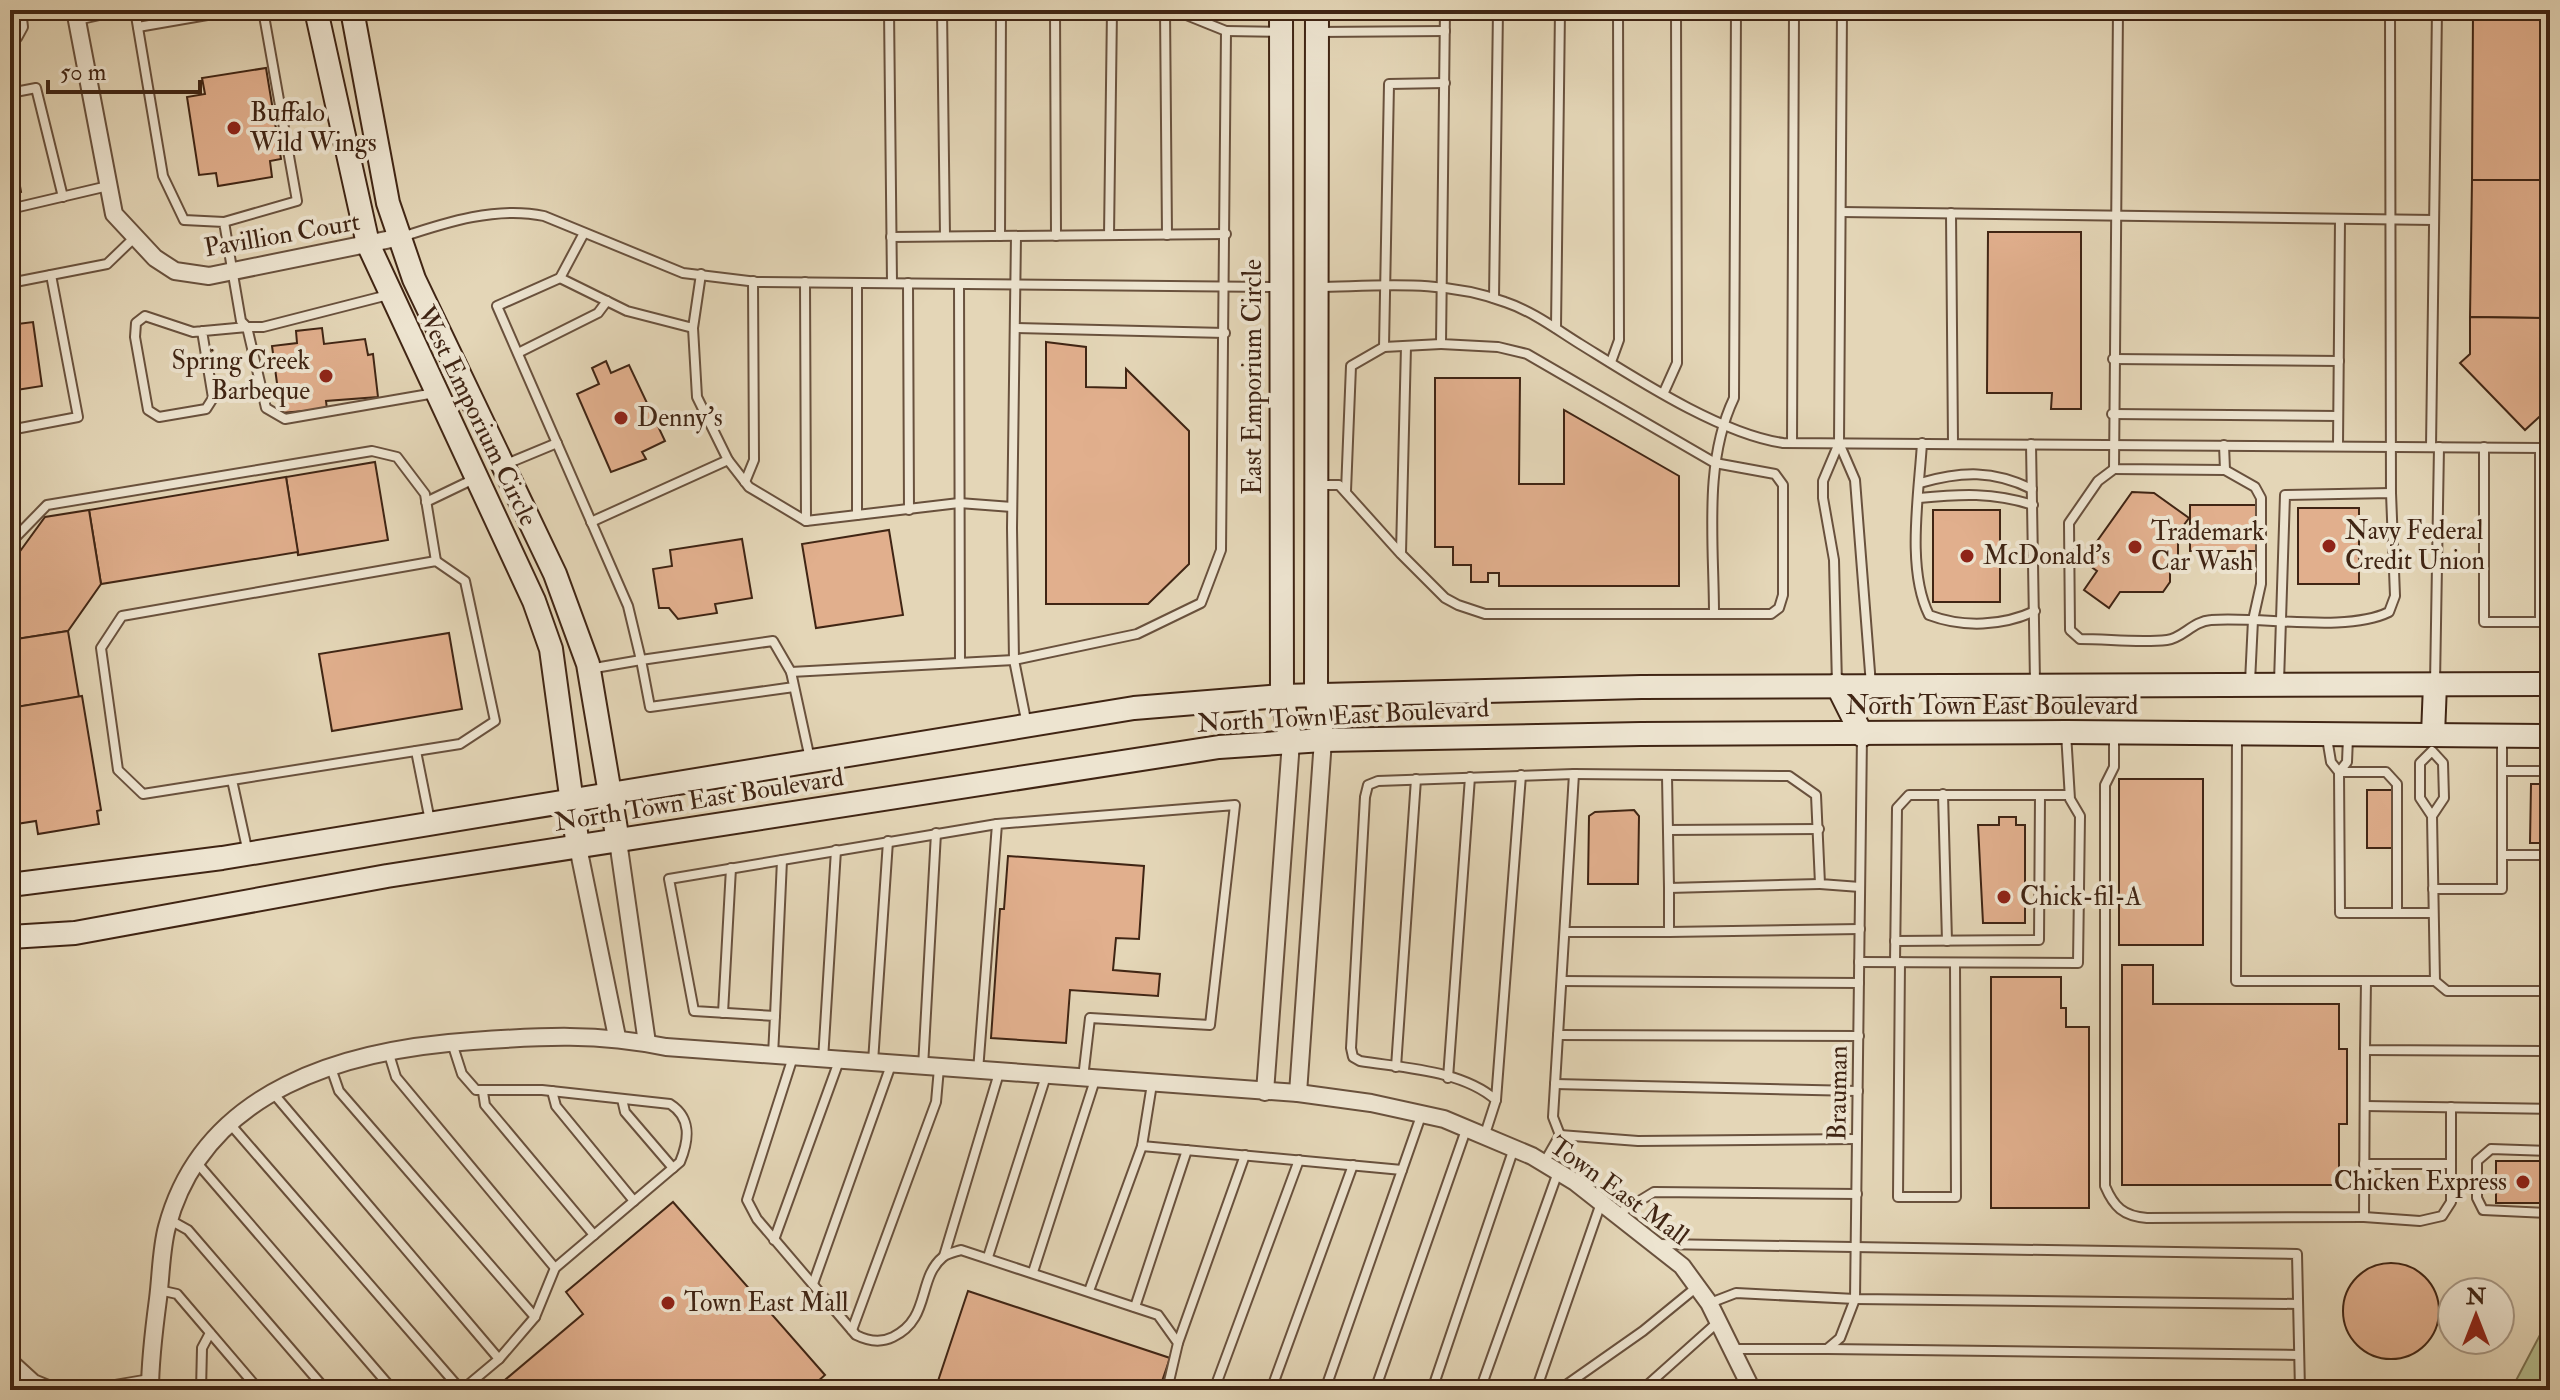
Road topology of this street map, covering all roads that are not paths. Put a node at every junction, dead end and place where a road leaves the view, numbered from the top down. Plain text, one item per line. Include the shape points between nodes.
1 (21, 10) edge
2 (122, 10) edge
3 (135, 10) edge
4 (236, 10) edge
5 (263, 10) edge
6 (316, 10) edge
7 (352, 10) edge
8 (889, 10) edge
9 (942, 10) edge
10 (1001, 10) edge
11 (1055, 10) edge
12 (1112, 10) edge
13 (1165, 10) edge
14 (1174, 10) edge
15 (1445, 10) edge
16 (1498, 10) edge
17 (1560, 10) edge
18 (1618, 10) edge
19 (1676, 10) edge
20 (1736, 10) edge
21 (1794, 10) edge
22 (1842, 10) edge
23 (2118, 10) edge
24 (2390, 10) edge
25 (2437, 10) edge
26 (76, 15) edge
27 (1281, 21) edge
28 (1317, 21) edge
29 (138, 27) junction
30 (1226, 31) junction
31 (1445, 31) junction
32 (10, 39) edge
33 (1445, 83) junction
34 (10, 93) edge
35 (109, 186) junction
36 (63, 197) junction
37 (10, 209) edge
38 (1841, 212) junction
39 (1951, 213) junction
40 (2116, 216) junction
41 (2340, 219) junction
42 (2390, 220) junction
43 (2434, 220) junction
44 (224, 222) junction
45 (584, 233) junction
46 (1226, 234) junction
47 (1109, 235) junction
48 (1167, 235) junction
49 (945, 236) junction
50 (1000, 236) junction
51 (1016, 236) junction
52 (1056, 236) junction
53 (135, 237) junction
54 (401, 237) junction
55 (891, 237) junction
56 (368, 244) junction
57 (233, 271) junction
58 (701, 274) junction
59 (51, 275) junction
60 (560, 278) junction
61 (753, 281) junction
62 (805, 282) junction
63 (10, 283) edge
64 (857, 283) junction
65 (892, 283) junction
66 (908, 283) junction
67 (959, 284) junction
68 (1016, 284) junction
69 (1385, 285) junction
70 (1226, 286) junction
71 (1444, 286) junction
72 (1280, 287) junction
73 (1316, 287) junction
74 (389, 294) junction
75 (1494, 298) junction
76 (607, 301) junction
77 (247, 327) junction
78 (693, 328) junction
79 (1016, 328) junction
80 (1556, 328) junction
81 (202, 331) junction
82 (1225, 333) junction
83 (1441, 344) junction
84 (1406, 346) junction
85 (1384, 347) junction
86 (518, 353) junction
87 (2113, 359) junction
88 (2339, 361) junction
89 (1611, 362) junction
90 (436, 392) junction
91 (1664, 392) junction
92 (2112, 414) junction
93 (2338, 416) junction
94 (1721, 425) junction
95 (10, 430) edge
96 (557, 443) junction
97 (1792, 443) junction
98 (1839, 443) junction
99 (1922, 443) junction
100 (1953, 443) junction
101 (2031, 444) junction
102 (2111, 445) junction
103 (2224, 445) junction
104 (2338, 446) junction
105 (2391, 447) junction
106 (2435, 447) junction
107 (2484, 447) junction
108 (2545, 448) edge
109 (728, 460) junction
110 (1715, 463) junction
111 (503, 465) junction
112 (2114, 469) junction
113 (2225, 470) junction
114 (476, 478) junction
115 (745, 482) junction
116 (1920, 483) junction
117 (1316, 485) junction
118 (2032, 489) junction
119 (1346, 491) junction
120 (2391, 493) junction
121 (1919, 498) junction
122 (426, 502) junction
123 (959, 503) junction
124 (2033, 505) junction
125 (1012, 507) junction
126 (909, 510) junction
127 (857, 515) junction
128 (806, 521) junction
129 (591, 522) junction
130 (10, 543) edge
131 (1401, 554) junction
132 (436, 561) junction
133 (2035, 611) junction
134 (1714, 614) junction
135 (2253, 620) junction
136 (2281, 620) junction
137 (2545, 622) edge
138 (641, 660) junction
139 (1014, 660) junction
140 (960, 662) junction
141 (588, 669) junction
142 (791, 672) junction
143 (2035, 683) junction
144 (2250, 683) junction
145 (2279, 683) junction
146 (2435, 684) junction
147 (2550, 684) edge
148 (1837, 685) junction
149 (1871, 685) junction
150 (794, 687) junction
151 (1316, 695) junction
152 (1282, 696) junction
153 (1027, 725) junction
154 (2066, 732) junction
155 (2114, 732) junction
156 (2237, 733) junction
157 (2337, 733) junction
158 (1862, 735) junction
159 (2502, 736) junction
160 (2550, 736) edge
161 (1323, 740) junction
162 (1291, 742) junction
163 (2432, 743) junction
164 (416, 751) junction
165 (810, 760) junction
166 (2502, 771) junction
167 (2550, 771) edge
168 (2339, 772) junction
169 (1574, 774) junction
170 (1521, 775) junction
171 (1667, 776) junction
172 (1470, 777) junction
173 (1416, 779) junction
174 (232, 780) junction
175 (1943, 794) junction
176 (2040, 795) junction
177 (2069, 795) junction
178 (610, 796) junction
179 (572, 801) junction
180 (2432, 816) junction
181 (430, 824) junction
182 (997, 824) junction
183 (1819, 829) junction
184 (1668, 830) junction
185 (936, 833) junction
186 (618, 841) junction
187 (888, 841) junction
188 (578, 847) junction
189 (836, 850) junction
190 (248, 854) junction
191 (2502, 855) junction
192 (2550, 855) edge
193 (782, 860) junction
194 (731, 868) junction
195 (10, 869) edge
196 (64, 880) junction
197 (1820, 884) junction
198 (10, 885) edge
199 (1860, 887) junction
200 (1669, 888) junction
201 (2433, 889) junction
202 (2397, 913) junction
203 (2433, 913) junction
204 (1860, 929) junction
205 (1565, 932) junction
206 (1669, 932) junction
207 (10, 937) edge
208 (1895, 941) junction
209 (1947, 941) junction
210 (1859, 962) junction
211 (1897, 962) junction
212 (1955, 963) junction
213 (1562, 981) junction
214 (2366, 981) junction
215 (2435, 981) junction
216 (1859, 983) junction
217 (2550, 991) edge
218 (723, 1013) junction
219 (775, 1016) junction
220 (1558, 1035) junction
221 (1859, 1036) junction
222 (617, 1037) junction
223 (452, 1042) junction
224 (647, 1043) junction
225 (388, 1050) junction
226 (2365, 1050) junction
227 (2550, 1051) edge
228 (773, 1056) junction
229 (793, 1057) junction
230 (831, 1060) junction
231 (873, 1063) junction
232 (330, 1065) junction
233 (891, 1065) junction
234 (1396, 1067) junction
235 (931, 1068) junction
236 (978, 1071) junction
237 (999, 1073) junction
238 (1046, 1076) junction
239 (1448, 1078) junction
240 (1089, 1080) junction
241 (1152, 1084) junction
242 (1555, 1084) junction
243 (552, 1091) junction
244 (1858, 1091) junction
245 (483, 1092) junction
246 (1265, 1092) junction
247 (273, 1093) junction
248 (1298, 1093) junction
249 (622, 1099) junction
250 (1496, 1100) junction
251 (2365, 1106) junction
252 (2451, 1107) junction
253 (2550, 1109) edge
254 (1423, 1113) junction
255 (231, 1125) junction
256 (1467, 1127) junction
257 (1485, 1134) junction
258 (1560, 1135) junction
259 (1857, 1139) junction
260 (1142, 1146) junction
261 (1514, 1148) junction
262 (1187, 1150) junction
263 (2550, 1151) edge
264 (1245, 1155) junction
265 (1299, 1160) junction
266 (197, 1163) junction
267 (2364, 1164) junction
268 (2451, 1164) junction
269 (1353, 1165) junction
270 (673, 1168) junction
271 (1551, 1168) junction
272 (1402, 1170) junction
273 (1857, 1194) junction
274 (634, 1201) junction
275 (1601, 1202) junction
276 (2550, 1213) edge
277 (1617, 1215) junction
278 (2364, 1217) junction
279 (170, 1220) junction
280 (594, 1235) junction
281 (774, 1240) junction
282 (1654, 1244) junction
283 (1856, 1247) junction
284 (944, 1256) junction
285 (988, 1257) junction
286 (555, 1268) junction
287 (1033, 1272) junction
288 (813, 1284) junction
289 (1698, 1286) junction
290 (159, 1290) junction
291 (1089, 1291) junction
292 (1855, 1299) junction
293 (1709, 1303) junction
294 (2298, 1304) junction
295 (1135, 1307) junction
296 (535, 1317) junction
297 (1718, 1321) junction
298 (852, 1330) junction
299 (210, 1333) junction
300 (1178, 1343) junction
301 (1734, 1349) junction
302 (1827, 1349) junction
303 (2299, 1355) junction
304 (499, 1359) junction
305 (10, 1362) edge
306 (150, 1386) edge
307 (50, 1390) edge
308 (109, 1390) edge
309 (201, 1390) edge
310 (259, 1390) edge
311 (326, 1390) edge
312 (393, 1390) edge
313 (462, 1390) edge
314 (1167, 1390) edge
315 (1214, 1390) edge
316 (1271, 1390) edge
317 (1325, 1390) edge
318 (1375, 1390) edge
319 (1432, 1390) edge
320 (1480, 1390) edge
321 (1536, 1390) edge
322 (1559, 1390) edge
323 (1642, 1390) edge
324 (1752, 1390) edge
325 (2300, 1390) edge

1 - 32 lane via 23,27 17,38
2 - 26 lane
3 - 29 lane
4 - 29 lane
5 - 44 lane via 297,201
6 - 56 main road, West Emporium Circle
7 - 54 main road, West Emporium Circle via 388,203
8 - 55 lane
9 - 49 lane
10 - 50 lane
11 - 52 lane
12 - 47 lane
13 - 48 lane
14 - 30 lane
15 - 31 lane
16 - 75 lane
17 - 80 lane
18 - 89 lane via 1619,340
19 - 91 lane via 1677,363
20 - 94 lane via 1734,398
21 - 97 lane
22 - 38 lane
23 - 40 lane
24 - 42 lane
25 - 43 lane
26 - 35 street, Pavillion Court
27 - 28 main road
27 - 30 lane
27 - 72 main road, East Emporium Circle
28 - 31 lane
28 - 73 main road
29 - 44 lane via 163,176 184,220
30 - 46 lane
31 - 33 lane
33 - 69 lane via 1389,84
33 - 71 lane
34 - 36 lane via 36,88
35 - 36 lane
35 - 53 street, Pavillion Court via 114,214
36 - 37 lane
38 - 39 lane
38 - 98 lane
39 - 40 lane
39 - 100 lane
40 - 41 lane
40 - 87 lane
41 - 42 lane
41 - 88 lane
42 - 43 lane
42 - 105 lane
43 - 106 lane
44 - 57 lane
45 - 54 lane via 521,212 452,220
45 - 58 lane via 659,265
45 - 60 lane
46 - 48 lane
46 - 70 lane
47 - 48 lane
47 - 52 lane
49 - 50 lane
49 - 55 lane
50 - 51 lane
51 - 52 lane
51 - 68 lane
53 - 57 street, Pavillion Court via 175,271 209,276
53 - 59 lane via 107,264
54 - 56 street, Pavillion Court
54 - 111 main road, West Emporium Circle via 414,279
55 - 65 lane
56 - 57 street, Pavillion Court
56 - 74 main road, West Emporium Circle
57 - 77 lane via 241,321
58 - 61 lane
58 - 78 lane
59 - 63 lane
59 - 95 lane via 78,417
60 - 76 lane
60 - 86 lane via 497,306
61 - 62 lane
61 - 115 lane via 754,460
62 - 64 lane
62 - 128 lane
64 - 65 lane
64 - 127 lane
65 - 66 lane
66 - 67 lane
66 - 126 lane
67 - 68 lane
67 - 123 lane
68 - 70 lane
68 - 79 lane
69 - 71 lane
69 - 73 lane
69 - 85 lane
70 - 72 lane
70 - 82 lane
71 - 75 lane
71 - 83 lane
72 - 73 main road
72 - 152 main road, East Emporium Circle
73 - 117 main road
74 - 77 lane
74 - 90 main road, West Emporium Circle
75 - 80 lane
76 - 78 lane
76 - 86 lane via 598,313
77 - 81 lane
77 - 90 lane via 266,408 285,419
78 - 109 lane via 697,397
79 - 82 lane
79 - 125 lane
80 - 89 lane
81 - 81 lane via 145,316 136,323 148,410 159,417 206,409 213,398
82 - 139 lane via 1221,550 1201,603 1137,634
83 - 84 lane
83 - 110 lane via 1527,354
84 - 85 lane
84 - 131 lane
85 - 119 lane via 1351,366
86 - 96 lane
87 - 88 lane
87 - 92 lane
88 - 93 lane
89 - 91 lane
90 - 114 main road, West Emporium Circle
91 - 94 lane
92 - 93 lane
92 - 102 lane
93 - 104 lane
94 - 97 lane via 1758,439
94 - 110 lane
96 - 111 lane
96 - 129 lane
97 - 98 lane
98 - 99 lane
98 - 148 lane via 1823,481 1834,560
98 - 149 lane via 1855,480
99 - 100 lane
99 - 116 lane
100 - 101 lane
101 - 102 lane
101 - 118 lane
102 - 103 lane
102 - 112 lane
103 - 104 lane
103 - 113 lane
104 - 105 lane
105 - 106 lane
105 - 120 lane
106 - 107 lane
106 - 146 lane
107 - 108 lane
107 - 137 lane via 2484,622
108 - 137 lane
109 - 115 lane
109 - 129 lane
110 - 134 lane
110 - 134 lane via 1775,474 1783,485 1783,595 1771,614
111 - 114 main road
111 - 141 main road, West Emporium Circle via 555,574
112 - 113 lane
112 - 135 lane via 2098,481 2069,523 2073,635 2167,640 2196,623
113 - 135 lane via 2255,487 2261,498 2261,584
114 - 122 lane
114 - 179 main road, West Emporium Circle via 551,649
115 - 128 lane
116 - 118 lane via 1989,474 2005,475
116 - 121 lane
117 - 119 lane via 1339,485
117 - 151 main road
118 - 124 lane
119 - 131 lane
120 - 136 lane via 2395,596 2389,612 2370,621
120 - 136 lane via 2285,495
121 - 124 lane via 2002,495
121 - 133 lane via 1916,571 1929,615 2000,624
122 - 130 lane via 397,457 372,451 47,505
122 - 132 lane
123 - 125 lane
123 - 126 lane
123 - 140 lane
124 - 133 lane
125 - 139 lane
126 - 127 lane
127 - 128 lane
129 - 138 lane via 628,606
131 - 134 lane via 1445,598 1485,614
132 - 164 lane via 465,581 495,721 460,744
132 - 174 lane via 122,616 101,648 118,770 143,794
133 - 143 lane
135 - 136 lane
135 - 144 lane
136 - 145 lane
138 - 141 lane
138 - 142 lane via 773,641
138 - 150 lane via 650,707
139 - 140 lane
139 - 153 lane
140 - 142 lane
141 - 178 main road, West Emporium Circle
142 - 150 lane
143 - 144 main road, North Town East Boulevard
143 - 149 main road, North Town East Boulevard
144 - 145 main road, North Town East Boulevard
145 - 146 main road, North Town East Boulevard
146 - 147 main road, North Town East Boulevard
146 - 163 main road
148 - 149 main road, North Town East Boulevard
148 - 151 main road, North Town East Boulevard
148 - 158 main road
149 - 158 main road
150 - 165 lane
151 - 152 main road, North Town East Boulevard
151 - 161 main road
152 - 153 main road, North Town East Boulevard via 1134,708
152 - 162 main road, East Emporium Circle
153 - 165 main road, North Town East Boulevard
154 - 155 main road, North Town East Boulevard
154 - 158 main road, North Town East Boulevard
154 - 177 lane
155 - 156 main road, North Town East Boulevard
155 - 278 lane via 2114,767 2105,785 2108,1193 2121,1212 2134,1217
156 - 157 main road, North Town East Boulevard
156 - 214 lane via 2236,981
157 - 163 main road, North Town East Boulevard
157 - 168 lane via 2331,762
157 - 168 lane via 2347,762
158 - 161 main road, North Town East Boulevard
158 - 199 lane, Brauman
159 - 160 main road, North Town East Boulevard
159 - 163 main road, North Town East Boulevard
159 - 166 lane
161 - 162 main road, North Town East Boulevard
161 - 248 street
162 - 186 main road, North Town East Boulevard via 1219,747
162 - 246 street
163 - 180 lane via 2443,763 2444,798
163 - 180 lane via 2420,763 2420,798
164 - 174 lane
164 - 181 lane
165 - 178 main road, North Town East Boulevard
166 - 167 lane
166 - 191 lane
168 - 202 lane via 2386,772 2397,784
168 - 202 lane via 2340,913
169 - 170 lane
169 - 171 lane
169 - 205 lane
170 - 172 lane
170 - 250 lane
171 - 183 lane via 1789,776 1816,795
171 - 184 lane
172 - 173 lane
172 - 239 lane
173 - 234 lane
173 - 234 lane via 1378,781 1368,785 1365,797 1351,1048 1360,1061
174 - 190 lane
175 - 176 lane
175 - 208 lane via 1909,795 1897,808
175 - 209 lane
176 - 177 lane
176 - 209 lane via 2039,940
177 - 212 lane via 2080,816 2078,963
178 - 179 main road, North Town East Boulevard
178 - 186 main road, West Emporium Circle
179 - 181 main road, North Town East Boulevard
179 - 188 main road, West Emporium Circle
180 - 201 lane
181 - 190 main road, North Town East Boulevard
182 - 185 lane
182 - 236 lane
182 - 240 lane via 1235,805 1210,1025 1090,1018
183 - 184 lane
183 - 197 lane
184 - 200 lane
185 - 187 lane
185 - 235 lane
186 - 188 main road, North Town East Boulevard
186 - 224 street
187 - 189 lane
187 - 231 lane
188 - 207 main road, North Town East Boulevard via 75,933
188 - 222 street
189 - 193 lane
189 - 230 lane
190 - 196 main road, North Town East Boulevard
191 - 192 lane
191 - 201 lane via 2502,889
193 - 194 lane
193 - 219 lane
194 - 218 lane
194 - 218 lane via 669,879 694,1011
195 - 196 main road
196 - 198 main road, North Town East Boulevard
197 - 199 lane
197 - 200 lane
199 - 204 lane, Brauman
200 - 206 lane
201 - 203 lane
202 - 203 lane
203 - 215 lane
204 - 206 lane
204 - 210 lane, Brauman
205 - 206 lane
205 - 213 lane
208 - 209 lane
208 - 211 lane
210 - 211 lane
210 - 216 lane, Brauman
211 - 212 lane
211 - 212 lane via 1898,1197 1956,1197
213 - 216 lane
213 - 220 lane
214 - 215 lane
214 - 226 lane
215 - 217 lane via 2447,991
216 - 221 lane, Brauman
218 - 219 lane
219 - 228 lane
220 - 221 lane
220 - 242 lane
221 - 244 lane, Brauman
222 - 223 street, Town East Mall via 549,1035
222 - 224 street, Town East Mall
223 - 225 street, Town East Mall
223 - 245 lane via 462,1074
224 - 228 street, Town East Mall
225 - 232 street, Town East Mall
225 - 286 lane via 396,1077
226 - 227 lane
226 - 251 lane
228 - 229 street, Town East Mall
229 - 230 street, Town East Mall
229 - 281 lane via 747,1200
230 - 231 street, Town East Mall
230 - 281 lane
231 - 233 street, Town East Mall
232 - 247 street, Town East Mall
232 - 296 lane via 339,1091
233 - 235 street, Town East Mall
233 - 288 lane
234 - 239 lane
235 - 236 street, Town East Mall
235 - 298 lane via 936,1102
236 - 237 street, Town East Mall
237 - 238 street, Town East Mall
237 - 284 lane
238 - 240 street, Town East Mall
238 - 285 lane
239 - 250 lane
240 - 241 street, Town East Mall
240 - 287 lane
241 - 246 street, Town East Mall
241 - 260 lane
242 - 244 lane
242 - 258 lane via 1553,1117
243 - 245 lane
243 - 249 lane
243 - 274 lane via 556,1106
244 - 259 lane, Brauman
245 - 280 lane via 485,1105
246 - 248 street, Town East Mall
247 - 255 street, Town East Mall
247 - 304 lane
248 - 254 street, Town East Mall
249 - 270 lane via 625,1112
249 - 270 lane via 670,1104 681,1112 687,1145
250 - 257 lane
251 - 252 lane
251 - 267 lane
252 - 253 lane
252 - 268 lane
254 - 256 street, Town East Mall
254 - 272 lane
255 - 266 street, Town East Mall
255 - 313 lane
256 - 257 street, Town East Mall
256 - 318 lane
257 - 261 street, Town East Mall
258 - 259 lane via 1638,1141
258 - 271 lane
259 - 273 lane, Brauman
260 - 262 lane
260 - 291 lane
261 - 271 street, Town East Mall
261 - 319 lane
262 - 264 lane
262 - 295 lane
263 - 276 lane via 2491,1149 2477,1161 2477,1198 2483,1210
264 - 265 lane
264 - 300 lane
265 - 269 lane
265 - 315 lane
266 - 279 street, Town East Mall
266 - 312 lane
267 - 268 lane
267 - 278 lane
268 - 278 lane via 2451,1202 2442,1216 2420,1221
269 - 272 lane
269 - 316 lane
270 - 274 lane
271 - 275 street, Town East Mall
271 - 320 lane
272 - 317 lane
273 - 277 lane via 1654,1192
273 - 283 lane, Brauman
274 - 280 lane
275 - 277 street, Town East Mall
275 - 321 lane
277 - 282 street, Town East Mall
279 - 290 street, Town East Mall
279 - 311 lane via 188,1230
280 - 286 lane
281 - 288 lane
282 - 283 lane
282 - 289 street, Town East Mall
283 - 292 lane, Brauman
283 - 294 lane via 2297,1254
284 - 285 lane via 961,1250
284 - 298 lane via 918,1316 902,1333 885,1341 865,1340
285 - 287 lane
286 - 296 lane
287 - 291 lane
288 - 298 lane
289 - 293 street, Town East Mall
289 - 322 lane
290 - 299 lane via 177,1294
290 - 306 street, Town East Mall
291 - 295 lane
292 - 293 lane via 1736,1293
292 - 294 lane
292 - 302 lane, Brauman via 1840,1338
293 - 297 street, Town East Mall
294 - 303 lane
295 - 300 lane via 1158,1315
296 - 304 lane
297 - 301 street, Town East Mall
297 - 323 lane
299 - 309 lane via 202,1348
299 - 310 lane
300 - 314 lane
301 - 302 lane
301 - 324 street, Town East Mall
302 - 303 lane
303 - 325 lane
304 - 313 lane
305 - 307 street via 33,1383
306 - 308 street, Town East Mall

